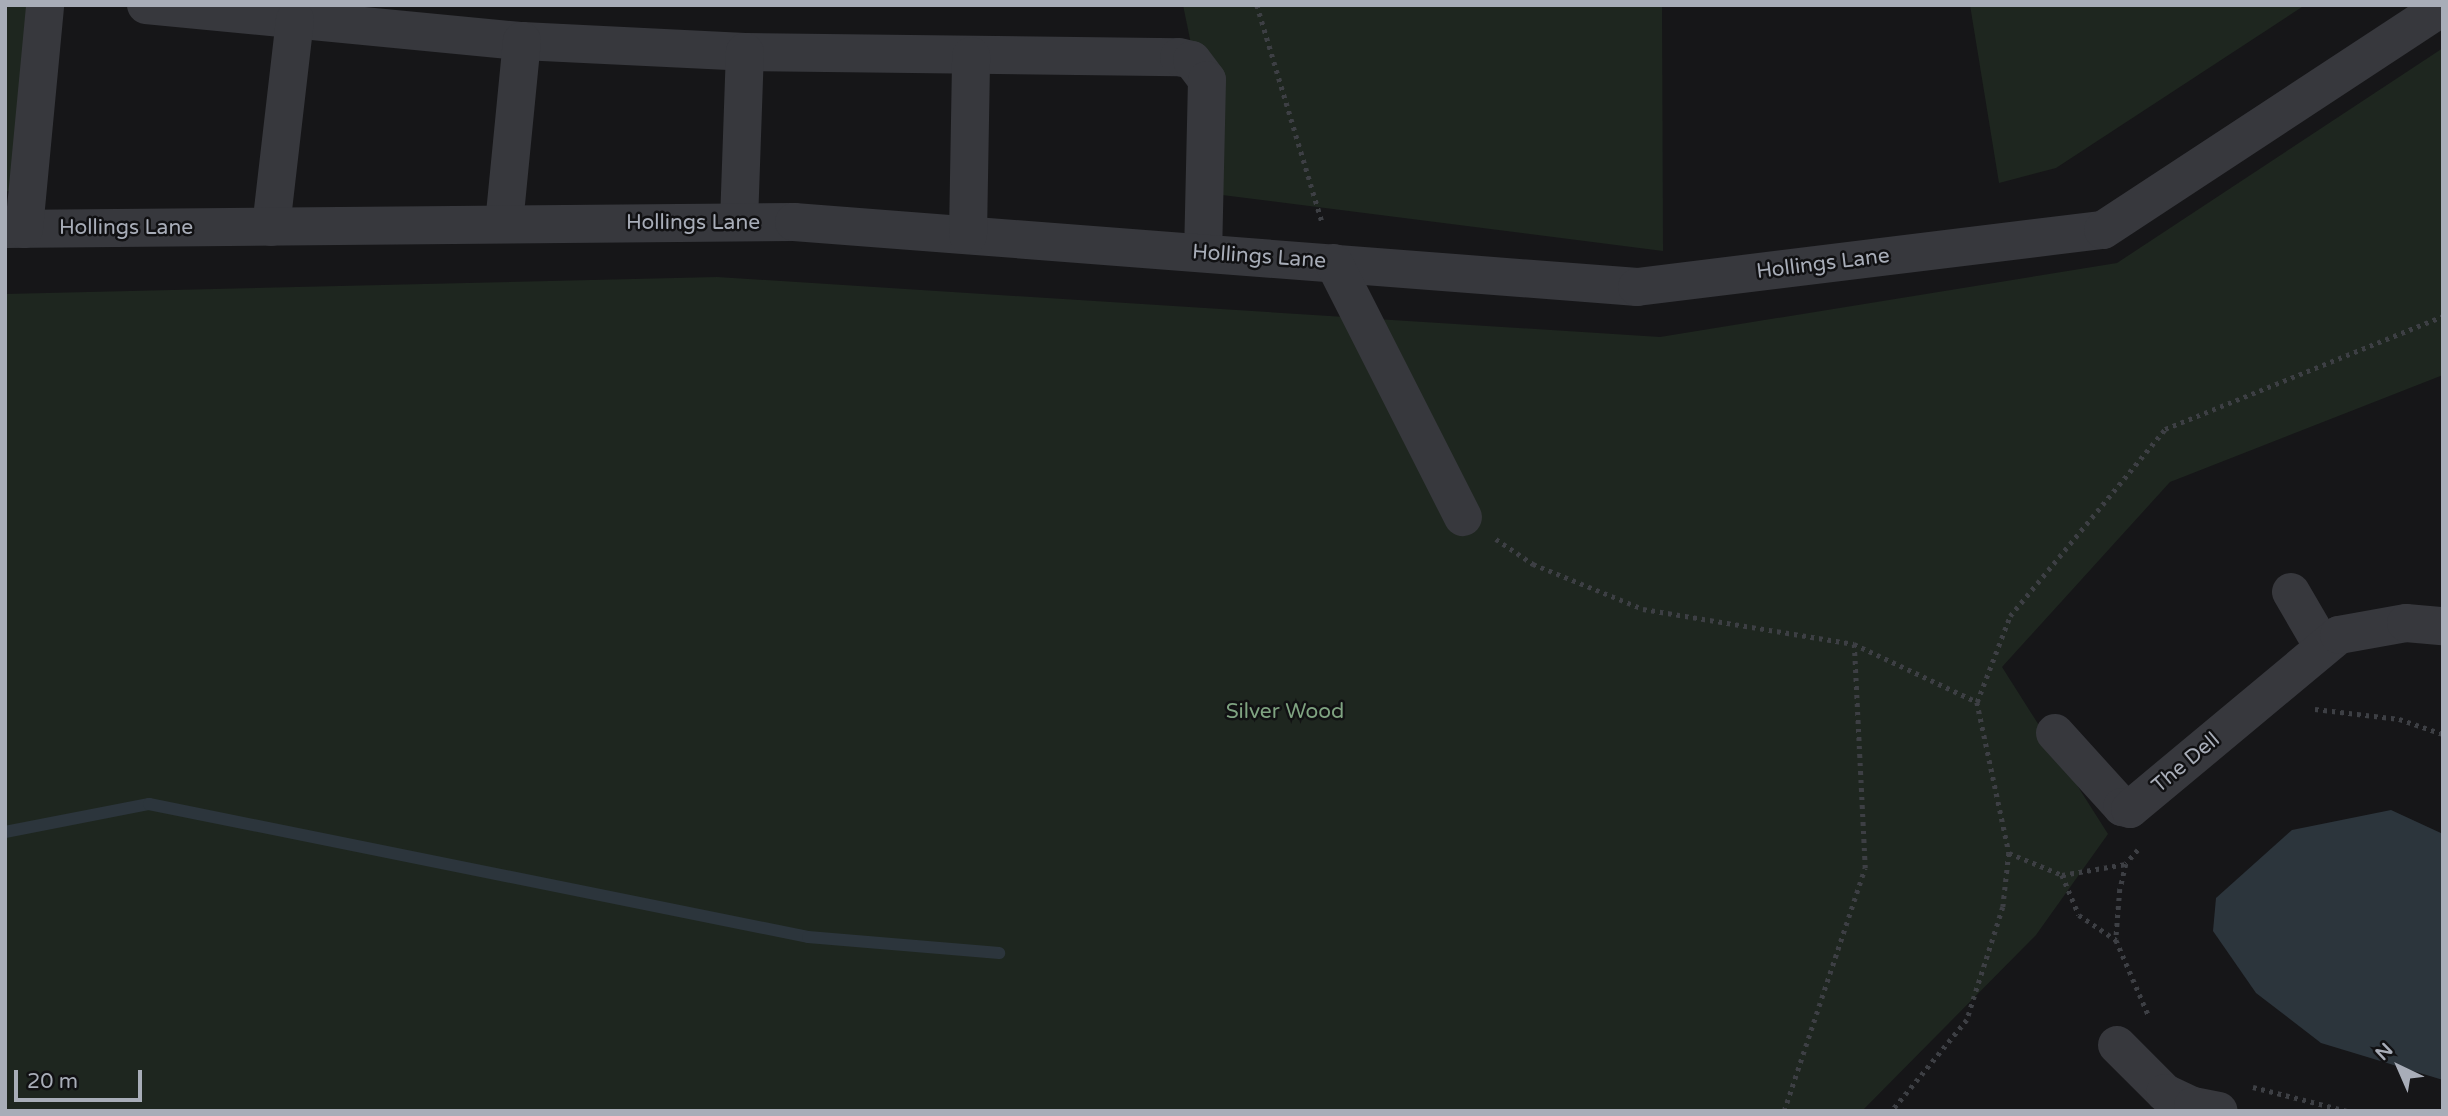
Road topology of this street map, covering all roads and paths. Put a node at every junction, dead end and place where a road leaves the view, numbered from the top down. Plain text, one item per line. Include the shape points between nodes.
1 (45, 5) edge
2 (146, 5) edge
3 (1257, 5) edge
4 (2443, 7) edge
5 (295, 19) junction
6 (522, 41) junction
7 (745, 52) junction
8 (971, 56) junction
9 (738, 222) junction
10 (504, 224) junction
11 (271, 226) junction
12 (15, 229) edge
13 (968, 235) junction
14 (1203, 253) junction
15 (1334, 263) junction
16 (2443, 316) edge
17 (1463, 517) joint
18 (2291, 592) dead end
19 (2443, 626) edge
20 (1854, 644) junction
21 (2323, 647) junction
22 (1977, 702) junction
23 (2307, 712) dead end
24 (2055, 733) dead end
25 (2443, 734) edge
26 (2142, 845) dead end
27 (2009, 853) junction
28 (2126, 864) junction
29 (2062, 875) junction
30 (2116, 940) junction
31 (2150, 1018) dead end
32 (2118, 1045) dead end
33 (2231, 1097) edge
34 (2177, 1106) edge
35 (1784, 1111) edge
36 (1892, 1111) edge
37 (2347, 1111) edge

1 - 12 street
2 - 5 street
3 - 15 path
4 - 15 street, Hollings Lane via 2103,230 1637,287
5 - 6 street
5 - 11 street
6 - 7 street
6 - 10 street
7 - 8 street
7 - 9 street
8 - 13 street
8 - 14 street via 1192,60 1207,80
9 - 10 street, Hollings Lane
9 - 13 street, Hollings Lane
10 - 11 street, Hollings Lane
11 - 12 street, Hollings Lane
13 - 14 street, Hollings Lane
14 - 15 street, Hollings Lane
15 - 17 street
16 - 22 path via 2165,429 2010,616
17 - 20 path via 1533,564 1643,609
18 - 21 street
19 - 21 street, The Dell via 2406,623 2359,630 2339,635
20 - 22 path
20 - 35 path via 1865,868
21 - 24 street, The Dell via 2130,809 2122,807
22 - 27 path
23 - 25 path via 2318,709 2399,719
26 - 28 path
27 - 29 path
27 - 36 path via 2003,907 1967,1020
28 - 29 path
28 - 30 path
29 - 30 path via 2079,915
30 - 31 path
32 - 34 street
33 - 34 street
33 - 37 path

